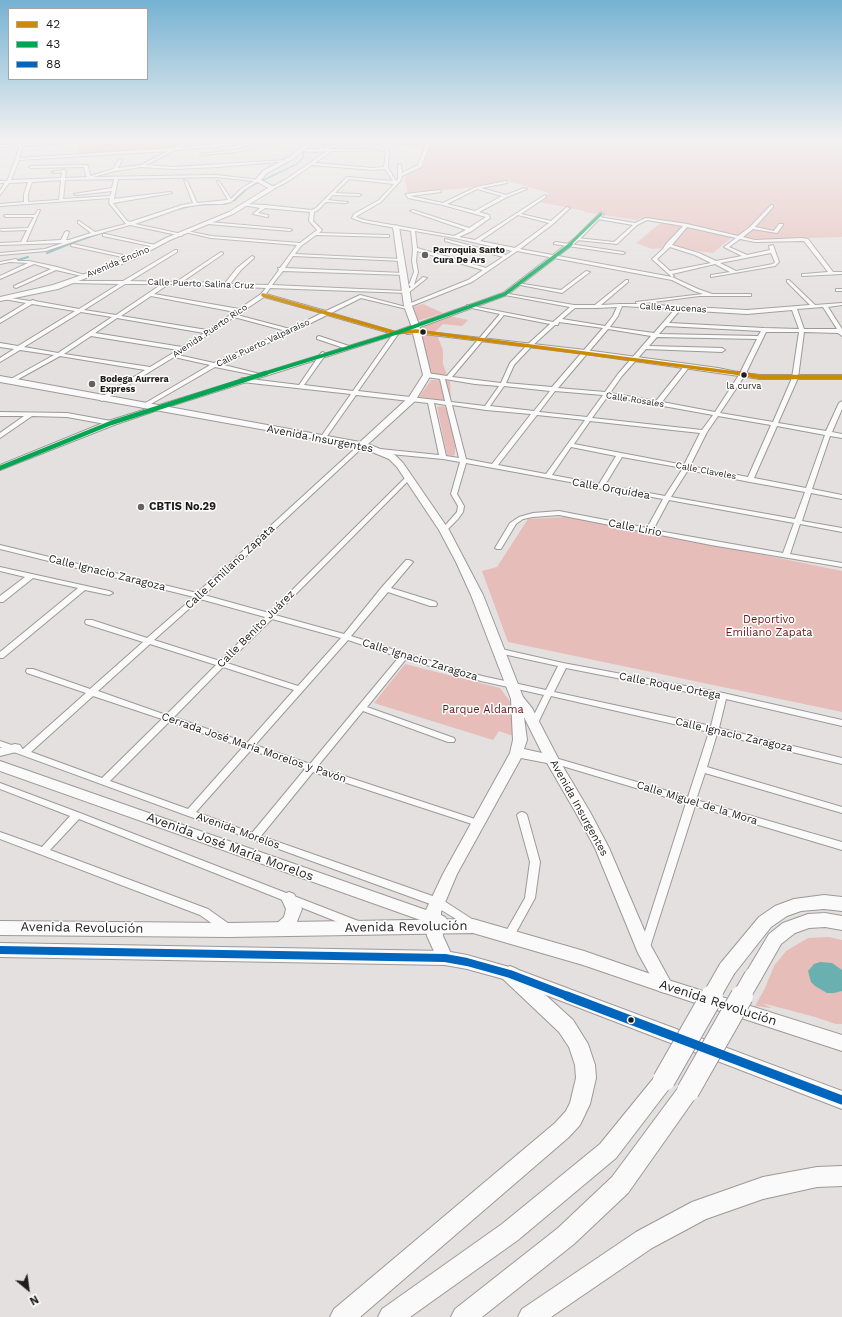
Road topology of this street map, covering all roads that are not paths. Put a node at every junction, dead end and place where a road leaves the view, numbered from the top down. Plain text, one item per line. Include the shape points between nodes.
1 (44, 202) edge
2 (111, 202) edge
3 (224, 202) edge
4 (249, 202) edge
5 (285, 202) dead end
6 (324, 202) edge
7 (377, 202) edge
8 (436, 202) edge
9 (446, 202) edge
10 (494, 202) edge
11 (535, 202) edge
12 (26, 204) joint
13 (195, 204) joint
14 (443, 204) junction
15 (0, 205) edge
16 (245, 205) junction
17 (265, 206) junction
18 (772, 206) dead end
19 (278, 208) junction
20 (568, 208) dead end
21 (312, 211) junction
22 (412, 211) dead end
23 (476, 212) junction
24 (518, 214) junction
25 (6, 216) dead end
26 (267, 216) dead end
27 (600, 216) joint
28 (79, 222) dead end
29 (552, 222) junction
30 (209, 223) junction
31 (132, 224) junction
32 (636, 224) junction
33 (686, 225) junction
34 (781, 225) dead end
35 (396, 227) junction
36 (752, 228) junction
37 (30, 229) junction
38 (2, 230) dead end
39 (290, 230) dead end
40 (415, 230) junction
41 (470, 230) junction
42 (67, 232) dead end
43 (94, 233) junction
44 (184, 233) junction
45 (316, 234) junction
46 (105, 235) dead end
47 (387, 236) dead end
48 (455, 237) junction
49 (738, 238) junction
50 (577, 239) junction
51 (63, 241) junction
52 (477, 241) junction
53 (770, 241) junction
54 (23, 243) junction
55 (71, 243) junction
56 (556, 243) dead end
57 (0, 244) edge
58 (301, 244) junction
59 (569, 245) junction
60 (668, 245) junction
61 (155, 246) junction
62 (415, 249) junction
63 (516, 250) junction
64 (175, 251) dead end
65 (772, 251) junction
66 (25, 252) junction
67 (221, 253) dead end
68 (623, 253) dead end
69 (0, 254) edge
70 (291, 255) junction
71 (506, 256) junction
72 (555, 256) junction
73 (252, 257) dead end
74 (747, 257) junction
75 (132, 258) junction
76 (401, 260) junction
77 (12, 262) junction
78 (0, 263) edge
79 (33, 263) junction
80 (718, 263) junction
81 (57, 268) junction
82 (280, 269) junction
83 (486, 270) junction
84 (588, 272) dead end
85 (735, 272) junction
86 (669, 273) junction
87 (842, 273) edge
88 (404, 274) junction
89 (832, 274) junction
90 (804, 275) dead end
91 (86, 276) junction
92 (713, 276) dead end
93 (0, 278) edge
94 (425, 278) dead end
95 (673, 279) junction
96 (626, 281) dead end
97 (788, 281) dead end
98 (69, 282) junction
99 (126, 282) junction
100 (169, 282) junction
101 (176, 283) junction
102 (517, 284) junction
103 (226, 285) junction
104 (16, 287) dead end
105 (268, 287) junction
106 (414, 287) junction
107 (406, 292) junction
108 (505, 294) junction
109 (710, 294) junction
110 (263, 295) junction
111 (749, 295) dead end
112 (151, 296) junction
113 (3, 298) edge
114 (34, 301) junction
115 (842, 304) edge
116 (621, 305) junction
117 (824, 305) junction
118 (469, 306) junction
119 (574, 306) junction
120 (813, 306) junction
121 (596, 307) junction
122 (409, 308) junction
123 (82, 309) junction
124 (678, 309) junction
125 (794, 309) junction
126 (240, 311) junction
127 (327, 312) junction
128 (502, 313) junction
129 (233, 315) junction
130 (119, 316) junction
131 (0, 321) edge
132 (557, 322) junction
133 (666, 324) junction
134 (607, 327) junction
135 (415, 328) junction
136 (764, 330) junction
137 (802, 331) junction
138 (209, 332) junction
139 (291, 332) junction
140 (842, 332) edge
141 (396, 333) junction
142 (90, 334) junction
143 (654, 335) junction
144 (319, 338) dead end
145 (760, 338) junction
146 (479, 340) junction
147 (0, 345) edge
148 (530, 346) junction
149 (347, 347) junction
150 (644, 347) junction
151 (19, 348) junction
152 (183, 349) junction
153 (722, 350) dead end
154 (585, 352) junction
155 (323, 354) junction
156 (58, 355) junction
157 (173, 355) junction
158 (633, 359) junction
159 (0, 360) edge
160 (214, 365) junction
161 (686, 366) junction
162 (150, 369) junction
163 (258, 375) junction
164 (427, 375) junction
165 (742, 376) junction
166 (442, 377) junction
167 (449, 377) junction
168 (842, 377) edge
169 (795, 378) junction
170 (3, 380) edge
171 (242, 380) junction
172 (503, 384) junction
173 (301, 386) junction
174 (553, 390) junction
175 (355, 392) junction
176 (606, 394) junction
177 (102, 399) junction
178 (412, 399) junction
179 (431, 402) junction
180 (658, 403) junction
181 (842, 403) edge
182 (448, 404) junction
183 (144, 406) junction
184 (154, 408) junction
185 (486, 408) junction
186 (534, 413) junction
187 (0, 414) edge
188 (31, 414) junction
189 (716, 414) junction
190 (589, 418) junction
191 (111, 423) junction
192 (774, 424) junction
193 (704, 432) junction
194 (828, 434) junction
195 (0, 436) edge
196 (842, 436) edge
197 (323, 438) junction
198 (362, 445) junction
199 (570, 445) junction
200 (380, 451) junction
201 (620, 455) junction
202 (443, 457) junction
203 (462, 461) junction
204 (492, 467) junction
205 (0, 468) edge
206 (686, 468) junction
207 (409, 477) junction
208 (547, 477) junction
209 (750, 480) junction
210 (600, 487) junction
211 (810, 491) junction
212 (842, 497) edge
213 (666, 499) junction
214 (798, 522) junction
215 (444, 530) junction
216 (842, 530) edge
217 (649, 531) junction
218 (0, 547) edge
219 (499, 548) dead end
220 (786, 556) junction
221 (409, 562) dead end
222 (842, 566) edge
223 (0, 569) edge
224 (31, 576) junction
225 (83, 588) junction
226 (385, 589) junction
227 (109, 593) dead end
228 (198, 596) junction
229 (0, 600) edge
230 (433, 604) dead end
231 (270, 616) junction
232 (89, 622) dead end
233 (346, 637) junction
234 (148, 641) junction
235 (498, 650) junction
236 (0, 656) edge
237 (404, 656) junction
238 (221, 664) junction
239 (563, 665) junction
240 (30, 671) dead end
241 (300, 689) junction
242 (92, 692) junction
243 (515, 693) junction
244 (549, 693) junction
245 (723, 696) junction
246 (362, 708) junction
247 (168, 718) junction
248 (842, 723) edge
249 (533, 725) junction
250 (714, 730) junction
251 (451, 740) dead end
252 (0, 744) edge
253 (250, 747) junction
254 (20, 750) junction
255 (0, 752) edge
256 (517, 753) junction
257 (552, 760) junction
258 (842, 761) edge
259 (0, 766) edge
260 (312, 768) junction
261 (702, 769) junction
262 (104, 782) junction
263 (0, 786) edge
264 (692, 801) junction
265 (842, 810) edge
266 (190, 813) junction
267 (77, 815) junction
268 (522, 815) dead end
269 (478, 823) junction
270 (0, 835) edge
271 (254, 837) junction
272 (842, 846) edge
273 (44, 851) junction
274 (289, 898) junction
275 (437, 902) junction
276 (842, 904) edge
277 (433, 923) junction
278 (842, 923) edge
279 (467, 926) junction
280 (0, 928) edge
281 (366, 928) junction
282 (280, 929) junction
283 (228, 930) junction
284 (509, 935) junction
285 (644, 948) junction
286 (0, 950) edge
287 (445, 958) junction
288 (510, 974) junction
289 (665, 986) junction
290 (842, 1043) edge
291 (842, 1100) edge
292 (842, 1176) edge
293 (342, 1317) edge
294 (390, 1317) edge
295 (463, 1317) edge
296 (530, 1317) edge

1 - 12 street
2 - 31 street via 119,214
3 - 13 street
4 - 16 main road, Avenida Encino
5 - 19 street
6 - 21 street
7 - 35 street via 354,218
8 - 14 street
9 - 14 street
10 - 23 street
11 - 24 street
12 - 15 street
13 - 31 street
14 - 23 street
16 - 17 street
16 - 30 main road, Avenida Encino
17 - 19 street
17 - 26 street via 255,214
18 - 36 street
19 - 21 street
20 - 29 street
21 - 45 street via 311,222 320,230
22 - 41 street
23 - 41 street via 488,218
24 - 29 street
24 - 52 street
25 - 37 street via 38,214
27 - 32 street
27 - 50 street
28 - 43 street
29 - 63 street
30 - 39 street
30 - 44 main road, Avenida Encino
31 - 43 street
31 - 44 street
32 - 33 street via 646,220
32 - 50 street via 615,243
33 - 49 street
33 - 60 street
34 - 36 street via 775,232
35 - 40 street
35 - 76 main road
36 - 49 street
37 - 38 street
37 - 54 street
40 - 48 street
40 - 62 street
40 - 71 street
41 - 48 street
42 - 51 street
43 - 55 street
44 - 58 street via 265,243
44 - 61 main road, Avenida Encino
45 - 47 street
45 - 58 street, Avenida Puerto Rico
46 - 61 street
48 - 52 street
49 - 53 street
49 - 74 street via 726,247
50 - 59 street
51 - 54 street
51 - 55 street
52 - 63 street
53 - 65 street
53 - 89 street via 806,240
54 - 57 street
55 - 66 street
55 - 75 street
56 - 59 street
58 - 70 street, Avenida Puerto Rico
59 - 68 street
59 - 72 street
60 - 80 street
60 - 86 street via 654,259
61 - 75 main road, Avenida Encino
62 - 83 street
62 - 106 street via 416,272 411,286
63 - 71 street
63 - 72 street
64 - 99 street
65 - 74 street
65 - 85 street via 776,265
66 - 69 street
66 - 77 street
67 - 101 street
70 - 76 street
70 - 82 street, Avenida Puerto Rico
71 - 83 street
72 - 95 street
72 - 102 street
73 - 103 street
74 - 80 street
75 - 91 main road, Avenida Encino
76 - 88 main road
77 - 78 street
77 - 79 street
79 - 81 street
79 - 93 street
80 - 85 street
80 - 86 street
81 - 91 street
81 - 104 street
82 - 88 street
82 - 105 street, Avenida Puerto Rico
83 - 122 street via 470,281
84 - 102 street via 562,292
85 - 92 street
86 - 95 street
87 - 89 street
88 - 107 main road
89 - 90 street
91 - 98 main road, Avenida Encino
94 - 106 street
95 - 109 street
96 - 121 street
97 - 120 street
98 - 99 street, Calle Puerto Salina Cruz
98 - 113 main road, Avenida Encino
99 - 100 street, Calle Puerto Salina Cruz
99 - 123 street
100 - 101 street, Calle Puerto Salina Cruz
100 - 112 street
101 - 103 street, Calle Puerto Salina Cruz
102 - 108 street
103 - 105 street, Calle Puerto Salina Cruz
105 - 107 street, Calle Puerto Salina Cruz
105 - 110 street, Avenida Puerto Rico
106 - 107 street
107 - 122 main road
108 - 118 street
108 - 119 street, Calle Azucenas
109 - 111 street
109 - 116 street
110 - 126 street, Avenida Puerto Rico
110 - 127 street
112 - 126 street
112 - 130 street
113 - 114 street
114 - 123 street
114 - 131 street
115 - 117 street, Calle Azucenas
116 - 121 street, Calle Azucenas
116 - 124 street, Calle Azucenas
116 - 134 street
117 - 120 street, Calle Azucenas
117 - 140 street
118 - 128 street
118 - 135 street
119 - 121 street, Calle Azucenas
119 - 132 street
120 - 125 street, Calle Azucenas
122 - 127 street, Calle Puerto Valparaíso via 360,296
122 - 135 main road
123 - 130 street
123 - 151 street
124 - 125 street, Calle Azucenas via 748,312
124 - 133 street
125 - 137 street
126 - 129 street, Avenida Puerto Rico
127 - 139 street, Calle Puerto Valparaíso
127 - 141 street
128 - 132 street
128 - 146 street
129 - 138 street, Avenida Puerto Rico
129 - 139 street
130 - 138 street
130 - 142 street
132 - 134 street
132 - 148 street
133 - 136 street
133 - 143 street
134 - 143 street
134 - 154 street
135 - 141 street
135 - 146 street
135 - 164 main road
136 - 137 street
136 - 145 street
137 - 140 street
137 - 169 street
138 - 152 street, Avenida Puerto Rico
139 - 160 street, Calle Puerto Valparaíso
141 - 149 street
141 - 175 street
142 - 152 street
142 - 156 street
143 - 145 street
143 - 150 street
144 - 149 street
145 - 165 street
146 - 148 street
146 - 167 street
147 - 151 street
148 - 154 street
148 - 172 street via 512,364
149 - 155 street
150 - 153 street
150 - 158 street
151 - 156 street
151 - 159 street
152 - 157 street, Avenida Puerto Rico
154 - 158 street
154 - 174 street
155 - 163 street
155 - 173 street
156 - 162 street
156 - 170 street
157 - 160 street
157 - 162 street, Avenida Puerto Rico
158 - 161 street
158 - 176 street
160 - 163 street
160 - 183 street, Calle Puerto Valparaíso
161 - 165 street
161 - 180 street
162 - 177 street, Avenida Puerto Rico
163 - 171 street
164 - 166 street, Calle Rosales
164 - 178 main road, Calle Emiliano Zapata
165 - 169 street
165 - 189 street
166 - 167 street, Calle Rosales
166 - 182 street
167 - 172 street, Calle Rosales
168 - 169 street
169 - 192 street
170 - 177 main road, Avenida Insurgentes
171 - 173 street
171 - 184 street
172 - 174 street, Calle Rosales
172 - 185 street
173 - 175 street
174 - 176 street, Calle Rosales
174 - 186 street
175 - 178 street
175 - 197 street
176 - 180 street, Calle Rosales
176 - 190 street
177 - 183 main road, Avenida Insurgentes
178 - 179 street
178 - 198 main road, Calle Emiliano Zapata
179 - 182 street
179 - 202 street
180 - 189 street, Calle Rosales
181 - 194 street
182 - 185 street
182 - 203 street
183 - 184 main road, Avenida Insurgentes
184 - 191 street
184 - 197 main road, Avenida Insurgentes
185 - 186 street
186 - 190 street
186 - 204 street
187 - 188 street
188 - 191 street via 81,417
188 - 195 street
189 - 192 street, Calle Rosales
189 - 193 street
190 - 193 street
190 - 199 street
191 - 205 street
192 - 194 street, Calle Rosales
192 - 209 street
193 - 206 street
194 - 196 street, Calle Rosales
194 - 211 street
197 - 198 main road, Avenida Insurgentes
198 - 200 main road, Avenida Insurgentes
198 - 228 street, Calle Emiliano Zapata
199 - 201 street, Calle Claveles
199 - 208 street
200 - 202 street, Calle Orquídea
200 - 207 main road, Avenida Insurgentes via 392,457
201 - 206 street, Calle Claveles
201 - 210 street
202 - 203 street, Calle Orquídea
203 - 204 street, Calle Orquídea
203 - 215 street via 454,494 461,506 460,512
204 - 208 street, Calle Orquídea
206 - 209 street, Calle Claveles
206 - 213 street
207 - 215 main road, Avenida Insurgentes
207 - 231 street, Calle Benito Juárez
208 - 210 street, Calle Orquídea
209 - 211 street, Calle Claveles
210 - 213 street, Calle Orquídea
211 - 212 street, Calle Claveles
211 - 214 street
213 - 214 street, Calle Orquídea
213 - 217 street
214 - 216 street, Calle Orquídea
214 - 220 street
215 - 235 main road, Avenida Insurgentes via 477,595
217 - 219 street, Calle Lirio via 559,513 533,515 513,523
217 - 220 street, Calle Lirio
218 - 228 street, Calle Ignacio Zaragoza
220 - 222 street, Calle Lirio
221 - 226 street
223 - 224 street
224 - 225 street
224 - 229 street
225 - 227 street
225 - 236 street
226 - 230 street
226 - 233 street
228 - 231 street, Calle Ignacio Zaragoza
228 - 234 street, Calle Emiliano Zapata
231 - 233 street, Calle Ignacio Zaragoza
231 - 238 street, Calle Benito Juárez
232 - 234 street
233 - 237 street, Calle Ignacio Zaragoza
233 - 241 street
234 - 238 street
234 - 242 street, Calle Emiliano Zapata
235 - 239 street, Calle Roque Ortega
235 - 243 main road, Avenida Insurgentes
237 - 243 street, Calle Ignacio Zaragoza
237 - 246 street
238 - 241 street
238 - 247 street, Calle Benito Juárez
239 - 244 street
239 - 245 street, Calle Roque Ortega
240 - 242 street, Cerrada José María Morelos y Pavón
241 - 253 street
242 - 247 street, Cerrada José María Morelos y Pavón
242 - 254 street, Calle Emiliano Zapata
243 - 244 street, Calle Ignacio Zaragoza
243 - 249 main road, Avenida Insurgentes via 526,708
243 - 256 main road, Avenida Insurgentes via 520,740
244 - 249 street
244 - 250 street, Calle Ignacio Zaragoza
245 - 248 street, Calle Roque Ortega
245 - 250 street
246 - 251 street
246 - 260 street
247 - 253 street, Cerrada José María Morelos y Pavón
247 - 262 street, Calle Benito Juárez
249 - 257 main road, Avenida Insurgentes
250 - 258 street, Calle Ignacio Zaragoza
250 - 261 street
252 - 254 street, Avenida Morelos
253 - 260 street, Cerrada José María Morelos y Pavón
253 - 266 street
254 - 255 main road
254 - 262 street, Avenida Morelos
256 - 257 main road
256 - 269 main road, Avenida Insurgentes
257 - 264 street, Calle Miguel de la Mora
257 - 285 main road, Avenida Insurgentes via 602,848
259 - 277 main road, Avenida José María Morelos
260 - 269 street, Cerrada José María Morelos y Pavón
260 - 271 street
261 - 264 street
261 - 265 street
262 - 266 street, Avenida Morelos
263 - 267 street, Avenida José María Morelos
264 - 272 street, Calle Miguel de la Mora
264 - 285 street
266 - 271 street, Avenida Morelos
267 - 273 street
267 - 274 street, Avenida José María Morelos
268 - 284 street via 535,862 530,898
269 - 275 main road, Avenida Insurgentes
270 - 273 street
271 - 275 street, Avenida Morelos
273 - 283 street via 204,912
274 - 281 street, Avenida José María Morelos
274 - 282 main road via 294,909 291,920
275 - 277 main road, Avenida Insurgentes
275 - 279 street, Avenida Morelos
276 - 294 highway, bridge via 800,904 781,911 765,922 726,969 664,1080 608,1151 510,1232
277 - 279 main road, Avenida Revolución
277 - 281 main road, Avenida Revolución
277 - 287 main road, Avenida Insurgentes via 439,947
278 - 295 highway, bridge via 808,921 789,928 775,939 688,1091 620,1185 566,1236
279 - 284 main road, Avenida Revolución
280 - 283 main road, Avenida Revolución
281 - 282 main road, Avenida Revolución
282 - 283 main road, Avenida Revolución
284 - 289 main road, Avenida Revolución
285 - 289 main road, Avenida Insurgentes
286 - 287 main road, Avenida Revolución
287 - 288 main road, Avenida Revolución
288 - 291 main road, Avenida Revolución
288 - 293 highway via 566,1026 578,1044 585,1065 586,1078 580,1104 573,1118 562,1130
289 - 290 main road, Avenida Revolución
292 - 296 highway via 817,1177 763,1188 700,1210 644,1240

